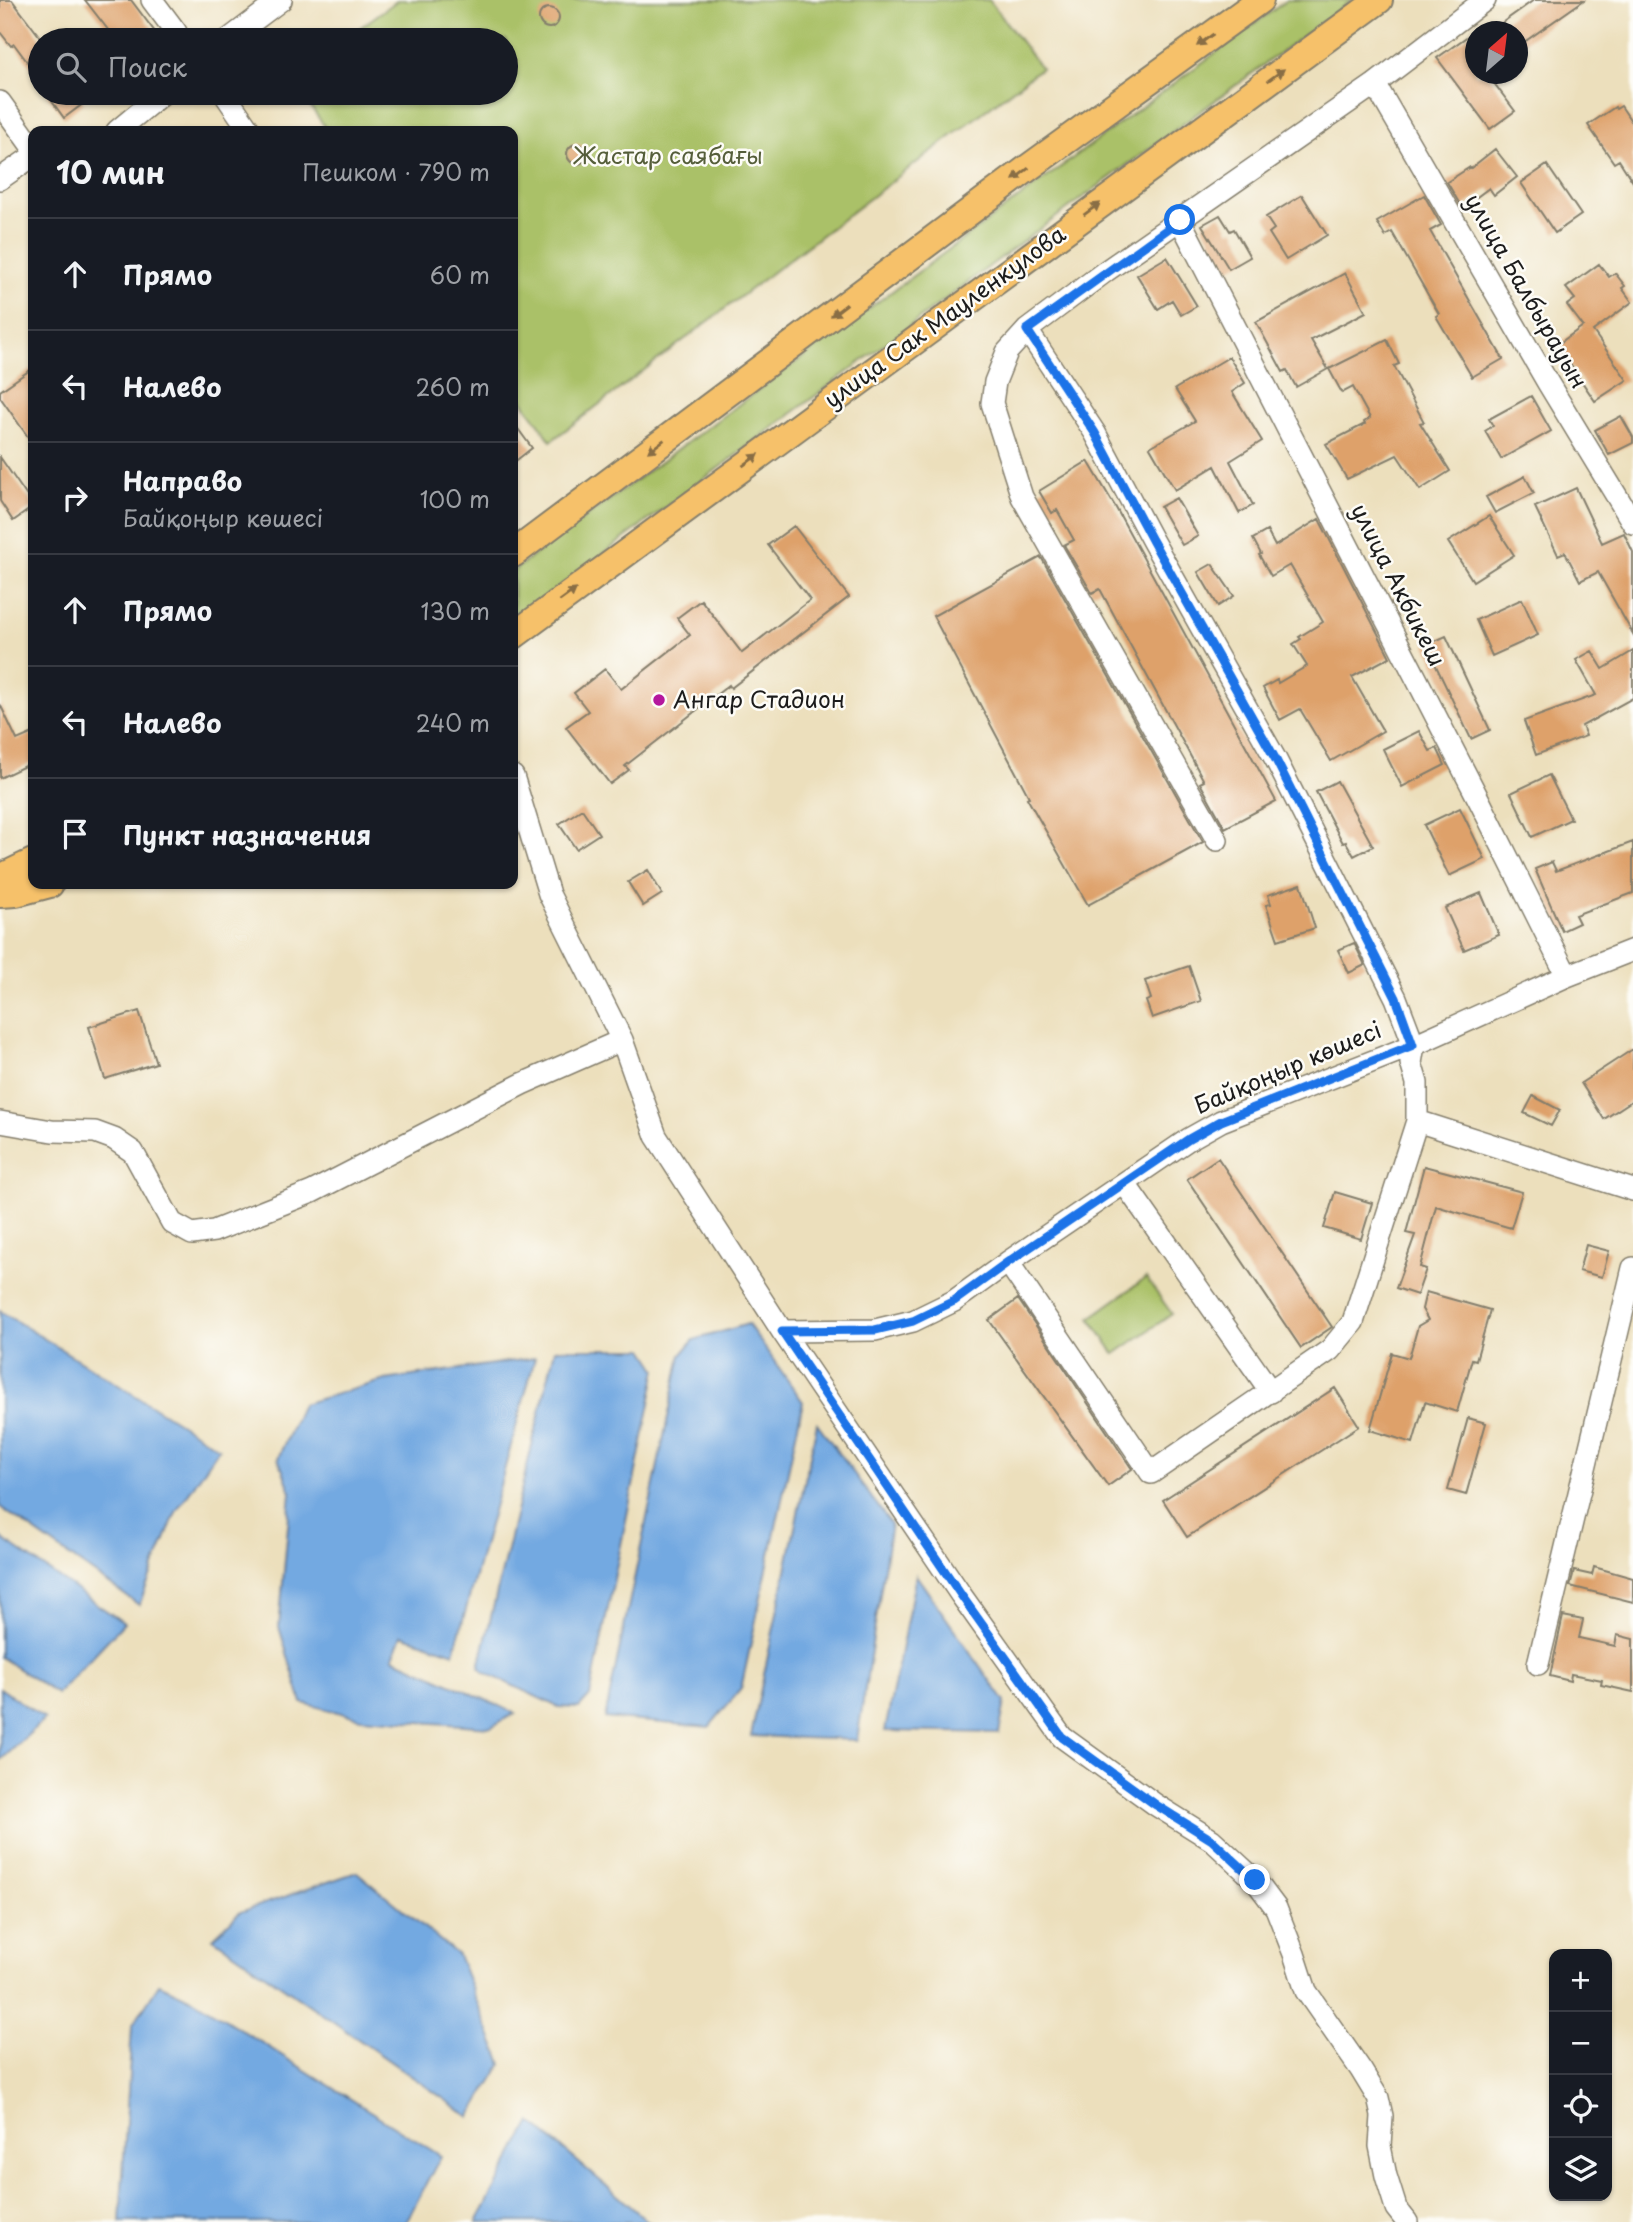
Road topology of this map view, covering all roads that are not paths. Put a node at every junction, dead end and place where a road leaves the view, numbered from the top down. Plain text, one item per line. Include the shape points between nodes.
1 (152, 0) edge
2 (281, 0) edge
3 (1379, 0) edge
4 (1485, 0) edge
5 (1255, 1) edge
6 (173, 28) edge
7 (244, 28) edge
8 (1375, 84) junction
9 (0, 102) edge
10 (148, 105) edge
11 (232, 105) edge
12 (123, 126) edge
13 (247, 126) edge
14 (28, 141) edge
15 (28, 160) edge
16 (0, 180) edge
17 (1180, 220) junction
18 (1027, 330) junction
19 (1633, 523) edge
20 (518, 550) edge
21 (518, 632) edge
22 (518, 792) edge
23 (1217, 840) dead end
24 (28, 864) edge
25 (0, 878) edge
26 (31, 889) edge
27 (0, 894) edge
28 (1633, 950) edge
29 (1567, 976) junction
30 (622, 1040) junction
31 (1413, 1045) junction
32 (1417, 1121) junction
33 (0, 1122) edge
34 (1125, 1184) junction
35 (1633, 1189) edge
36 (1008, 1262) junction
37 (1633, 1268) edge
38 (782, 1331) junction
39 (1271, 1392) junction
40 (1538, 1664) dead end
41 (1407, 2222) edge

1 - 6 street
2 - 7 street
21 -> 3 main road, улица Сак Мауленкулова
4 - 8 street
5 -> 20 main road
8 - 17 street
8 - 19 street, улица Балбырауын
9 - 14 street
10 - 12 street
11 - 13 street
15 - 16 street
17 - 18 street
17 - 29 street, улица Акбикеш
18 - 23 street via 1007,352 992,403 1022,497
18 - 31 street via 1095,433 1276,760 1396,998
22 - 30 street via 549,894
24 - 25 main road
26 - 27 main road
28 - 29 street, Байқоңыр көшесі
29 - 31 street, Байқоңыр көшесі
30 - 33 street via 522,1084 312,1192 214,1231 192,1234 172,1223 133,1152 114,1139 95,1132 52,1131
30 - 38 street via 656,1136
31 - 32 street
31 - 34 street, Байқоңыр көшесі via 1221,1121
32 - 35 street
32 - 39 street via 1353,1322 1330,1350
34 - 36 street, Байқоңыр көшесі
34 - 39 street
36 - 38 street, Байқоңыр көшесі via 954,1301 913,1321 875,1330
36 - 39 street via 1151,1472
37 - 40 street
38 - 41 street via 1062,1737 1212,1840 1255,1880 1276,1908 1306,1990 1378,2098 1386,2176 1396,2208

